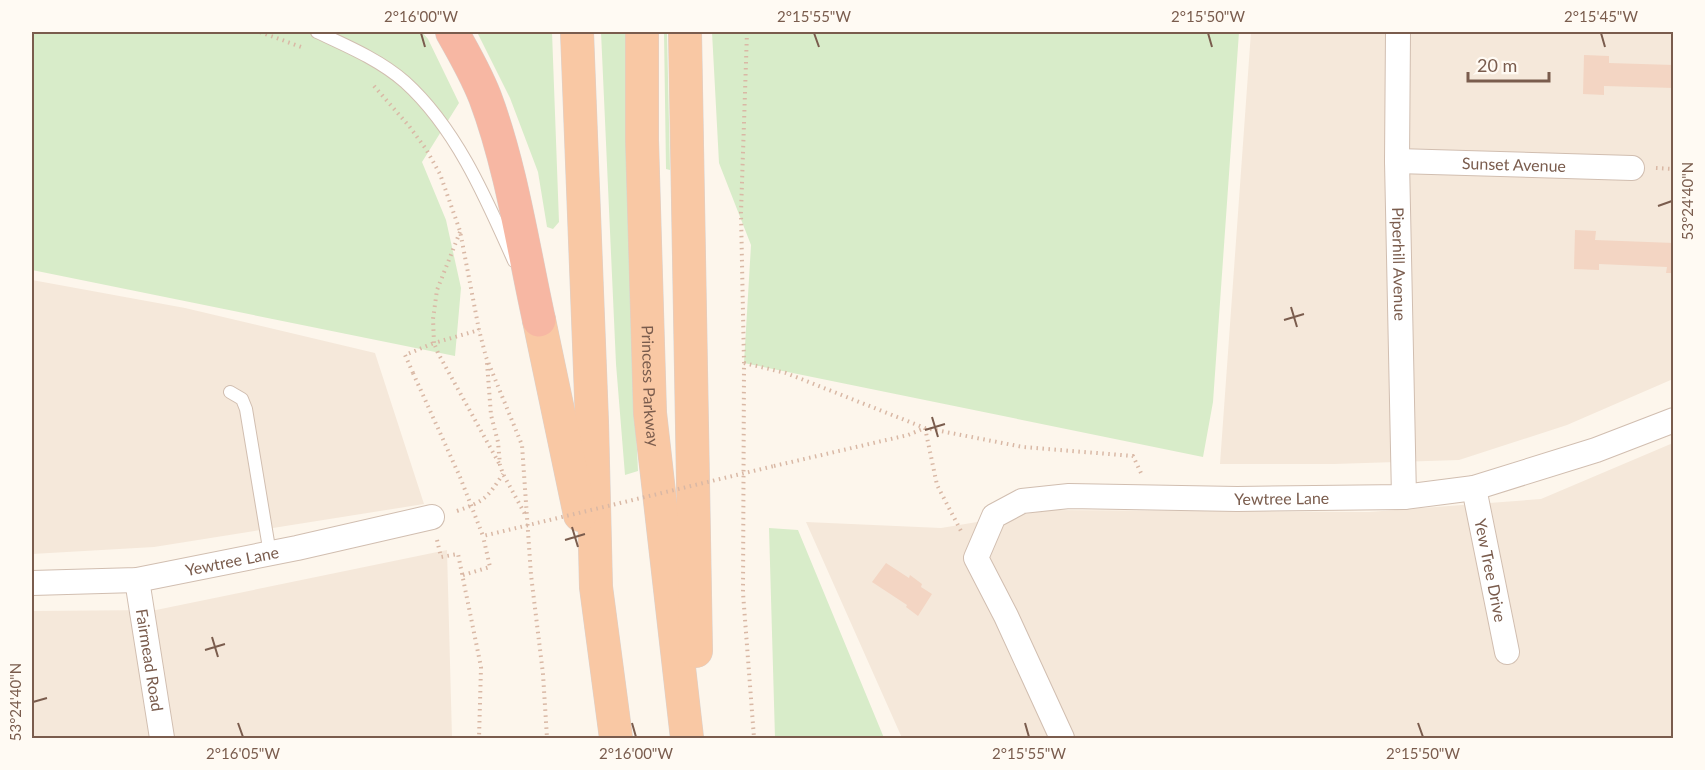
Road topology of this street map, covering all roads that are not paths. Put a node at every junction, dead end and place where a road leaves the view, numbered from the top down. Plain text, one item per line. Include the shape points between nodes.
1 (318, 32) edge
2 (452, 32) edge
3 (577, 32) edge
4 (642, 32) edge
5 (685, 32) edge
6 (1398, 32) edge
7 (1397, 161) junction
8 (1632, 168) dead end
9 (539, 320) junction
10 (230, 392) dead end
11 (1674, 420) edge
12 (1474, 488) junction
13 (1404, 497) junction
14 (432, 517) road end
15 (270, 554) junction
16 (137, 580) junction
17 (32, 583) edge
18 (596, 587) junction
19 (1507, 652) dead end
20 (162, 738) edge
21 (616, 738) edge
22 (687, 738) edge
23 (698, 738) edge
24 (1062, 738) edge

1 - 9 lane via 362,53 404,81 442,124 499,226
2 - 9 highway via 496,128
3 - 18 highway
4 - 22 highway, Princess Parkway via 650,413
5 - 23 highway
6 - 7 street, Piperhill Avenue
7 - 8 street, Sunset Avenue
7 - 13 street, Piperhill Avenue
9 - 18 highway
10 - 15 lane via 242,399 246,409
11 - 12 street, Yewtree Lane via 1596,450
12 - 13 street, Yewtree Lane
12 - 19 street, Yew Tree Drive
13 - 24 street, Yewtree Lane via 1069,496 1023,501 993,516 976,558
14 - 15 street, Yewtree Lane
15 - 16 street, Yewtree Lane
16 - 17 street, Yewtree Lane
16 - 20 street, Fairmead Road
18 - 21 highway

